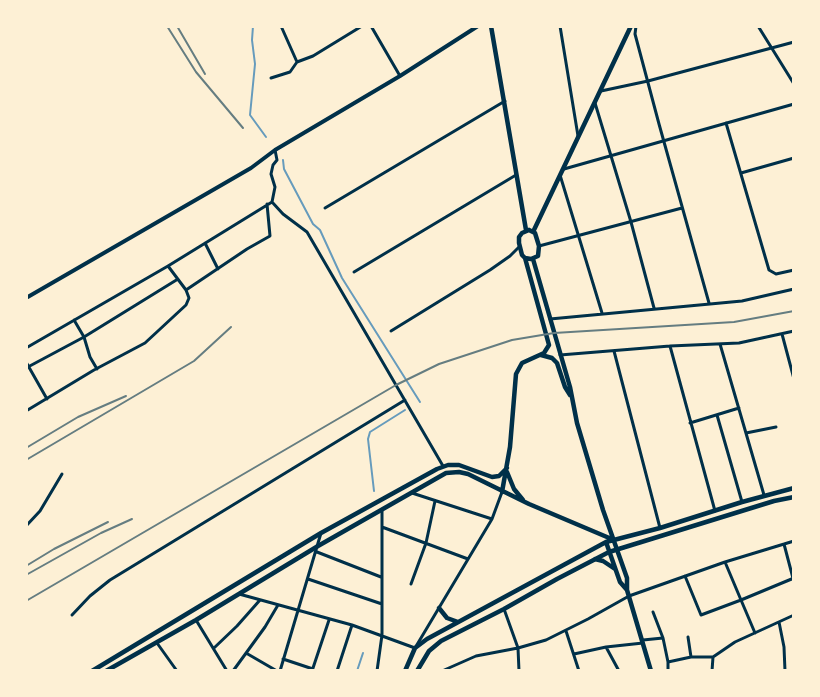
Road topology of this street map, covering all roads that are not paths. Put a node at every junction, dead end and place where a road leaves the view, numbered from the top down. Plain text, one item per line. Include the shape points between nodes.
1 (280, 26) edge
2 (362, 26) edge
3 (371, 26) edge
4 (478, 26) edge
5 (491, 26) edge
6 (560, 26) edge
7 (631, 26) edge
8 (636, 26) edge
9 (758, 26) edge
10 (794, 42) edge
11 (772, 49) junction
12 (298, 62) junction
13 (400, 76) junction
14 (271, 78) dead end
15 (648, 81) junction
16 (794, 84) edge
17 (600, 92) junction
18 (504, 102) junction
19 (595, 102) junction
20 (794, 104) edge
21 (726, 123) junction
22 (578, 137) junction
23 (664, 141) junction
24 (275, 150) junction
25 (611, 156) junction
26 (794, 158) edge
27 (563, 169) junction
28 (741, 172) junction
29 (516, 175) junction
30 (560, 175) junction
31 (272, 202) junction
32 (267, 204) junction
33 (325, 208) dead end
34 (682, 208) junction
35 (631, 222) junction
36 (526, 230) junction
37 (533, 232) junction
38 (580, 236) junction
39 (205, 243) junction
40 (539, 246) junction
41 (519, 247) junction
42 (525, 258) junction
43 (533, 259) junction
44 (168, 266) junction
45 (218, 269) junction
46 (794, 270) edge
47 (354, 272) dead end
48 (178, 279) junction
49 (794, 289) edge
50 (186, 290) junction
51 (26, 298) edge
52 (709, 303) junction
53 (654, 308) junction
54 (602, 313) junction
55 (549, 319) junction
56 (74, 320) junction
57 (391, 331) dead end
58 (794, 331) edge
59 (782, 334) junction
60 (84, 337) junction
61 (720, 344) junction
62 (670, 346) junction
63 (26, 348) edge
64 (614, 351) junction
65 (541, 355) junction
66 (560, 356) junction
67 (26, 362) edge
68 (28, 368) edge
69 (97, 369) junction
70 (794, 379) edge
71 (570, 395) junction
72 (47, 398) junction
73 (405, 400) junction
74 (739, 408) junction
75 (26, 411) edge
76 (717, 415) junction
77 (690, 422) junction
78 (776, 427) dead end
79 (746, 433) junction
80 (459, 465) junction
81 (443, 466) junction
82 (507, 468) junction
83 (459, 472) junction
84 (62, 474) dead end
85 (794, 488) edge
86 (502, 492) junction
87 (411, 493) junction
88 (764, 495) junction
89 (794, 497) edge
90 (435, 500) junction
91 (742, 502) junction
92 (529, 504) junction
93 (382, 510) junction
94 (715, 511) junction
95 (492, 519) junction
96 (26, 526) edge
97 (382, 527) junction
98 (660, 528) junction
99 (321, 533) junction
100 (614, 540) junction
101 (794, 541) edge
102 (606, 542) junction
103 (426, 543) junction
104 (784, 544) junction
105 (318, 546) junction
106 (617, 549) junction
107 (316, 552) junction
108 (609, 552) junction
109 (468, 559) junction
110 (594, 559) junction
111 (725, 562) junction
112 (615, 570) junction
113 (553, 571) junction
114 (685, 576) junction
115 (382, 577) junction
116 (308, 579) junction
117 (557, 579) junction
118 (793, 580) edge
119 (411, 584) dead end
120 (627, 590) junction
121 (238, 594) junction
122 (629, 596) junction
123 (260, 600) junction
124 (741, 600) junction
125 (382, 604) junction
126 (278, 605) junction
127 (439, 608) junction
128 (504, 609) junction
129 (298, 610) junction
130 (653, 612) dead end
131 (72, 615) dead end
132 (794, 615) edge
133 (196, 620) junction
134 (329, 620) junction
135 (459, 622) junction
136 (779, 622) junction
137 (352, 625) junction
138 (566, 631) junction
139 (756, 633) junction
140 (382, 635) junction
141 (688, 637) dead end
142 (664, 638) junction
143 (643, 642) junction
144 (157, 643) junction
145 (606, 647) junction
146 (214, 648) junction
147 (415, 648) junction
148 (518, 648) junction
149 (246, 653) junction
150 (574, 654) junction
151 (691, 657) junction
152 (714, 657) junction
153 (283, 659) junction
154 (668, 662) junction
155 (313, 670) edge
156 (92, 671) edge
157 (106, 671) edge
158 (177, 671) edge
159 (227, 671) edge
160 (233, 671) edge
161 (278, 671) edge
162 (337, 671) edge
163 (377, 671) edge
164 (405, 671) edge
165 (417, 671) edge
166 (442, 671) edge
167 (519, 671) edge
168 (579, 671) edge
169 (619, 671) edge
170 (652, 671) edge
171 (665, 671) edge
172 (712, 671) edge
173 (784, 671) edge

1 - 12 street
2 - 12 street
3 - 13 street
4 - 13 street
5 - 18 main road
6 - 22 street
7 - 17 main road
8 - 15 street
9 - 11 street
10 - 11 street
11 - 15 street
11 - 16 street
12 - 14 street via 290,72
13 - 24 street
15 - 17 street
15 - 23 street
17 - 19 main road
18 - 29 main road
18 - 33 street
19 - 22 main road
19 - 25 street
20 - 21 street
21 - 23 street
21 - 28 street
22 - 27 main road
23 - 25 street
23 - 34 street
24 - 31 street via 277,160 271,174 274,187
24 - 51 street via 251,168
25 - 27 street
25 - 35 street
26 - 28 street
27 - 30 main road
28 - 46 street via 769,270 776,274
29 - 36 main road
29 - 47 street
30 - 37 main road
30 - 38 street
31 - 32 street
31 - 73 street via 307,232
32 - 39 street
32 - 45 street via 270,236
34 - 35 street
34 - 52 street
35 - 38 street
35 - 53 street
36 - 37 main road
36 - 41 main road via 520,237
37 - 40 main road
38 - 40 street
38 - 54 street
39 - 44 street
39 - 45 street
40 - 43 main road via 539,253
41 - 42 main road
41 - 57 street via 490,270
42 - 43 main road
42 - 65 main road via 549,342
43 - 55 main road
44 - 48 street
44 - 56 street
45 - 50 street
48 - 50 street
48 - 60 street
49 - 52 street via 742,301
50 - 69 street via 189,298 186,304 145,343
52 - 53 street
53 - 54 street
54 - 55 street
55 - 66 main road
56 - 60 street
56 - 63 street
58 - 59 street
59 - 61 street
59 - 70 street
60 - 68 street
60 - 69 street
61 - 62 street
61 - 74 street
62 - 64 street
62 - 77 street
64 - 66 street
64 - 98 street
65 - 71 main road via 558,363
65 - 82 main road via 526,360 516,374
66 - 71 main road
67 - 68 street
68 - 72 street
69 - 72 street
71 - 100 main road
72 - 75 street
73 - 81 street
73 - 131 street via 110,580
74 - 76 street
74 - 79 street
76 - 77 street
76 - 91 street
77 - 94 street
78 - 79 street
79 - 88 street
80 - 81 main road
80 - 82 main road via 492,477 499,476
80 - 83 main road
81 - 99 main road
82 - 86 main road
82 - 92 main road via 514,489
83 - 86 main road
83 - 87 main road via 442,474
84 - 96 street via 40,511
85 - 88 main road
86 - 92 main road
86 - 95 street
87 - 90 street
87 - 93 main road
88 - 91 main road
89 - 106 main road
90 - 95 street
90 - 103 street
91 - 94 main road
92 - 100 main road
93 - 97 street
93 - 105 main road
94 - 98 main road
95 - 109 street
97 - 103 street
97 - 115 street
98 - 100 main road
99 - 105 street
99 - 156 main road
100 - 102 main road
100 - 106 main road
101 - 104 street
102 - 108 main road
102 - 113 main road
103 - 109 street
103 - 119 street
104 - 111 street
104 - 118 street
105 - 107 street
105 - 121 main road
106 - 108 main road
106 - 120 main road via 628,578
107 - 115 street
107 - 116 street
108 - 110 main road
108 - 112 main road
109 - 127 street
110 - 112 main road
110 - 117 main road
111 - 114 street
111 - 124 street
112 - 120 main road via 621,585
113 - 117 main road
113 - 135 main road
114 - 122 street
114 - 124 street via 701,615
115 - 125 street
116 - 125 street
116 - 129 street
117 - 128 main road
118 - 124 street
120 - 122 main road
121 - 123 street
121 - 133 main road
122 - 138 street
122 - 143 main road
123 - 126 street
123 - 146 street
124 - 139 street
125 - 140 street
126 - 129 street
126 - 149 street
127 - 135 main road via 447,618
127 - 147 street
128 - 148 street
128 - 165 main road via 441,641 429,651
129 - 134 street
129 - 153 street
130 - 142 street
132 - 136 street
133 - 144 main road
133 - 146 street
134 - 137 street
134 - 155 street
135 - 147 main road
136 - 139 street
136 - 173 street
137 - 140 street
137 - 162 street
138 - 148 street
138 - 150 street
139 - 152 street via 735,642
140 - 147 street
140 - 163 street
141 - 151 street
142 - 143 street
142 - 154 street
143 - 145 street
143 - 170 main road
144 - 157 main road
144 - 158 street
145 - 150 street
145 - 169 street
146 - 159 street
147 - 164 main road
148 - 166 street via 476,656
148 - 167 street
149 - 160 street
149 - 161 street
150 - 168 street
151 - 152 street
151 - 154 street
152 - 172 street
153 - 155 street
153 - 161 street
154 - 171 street via 668,670

